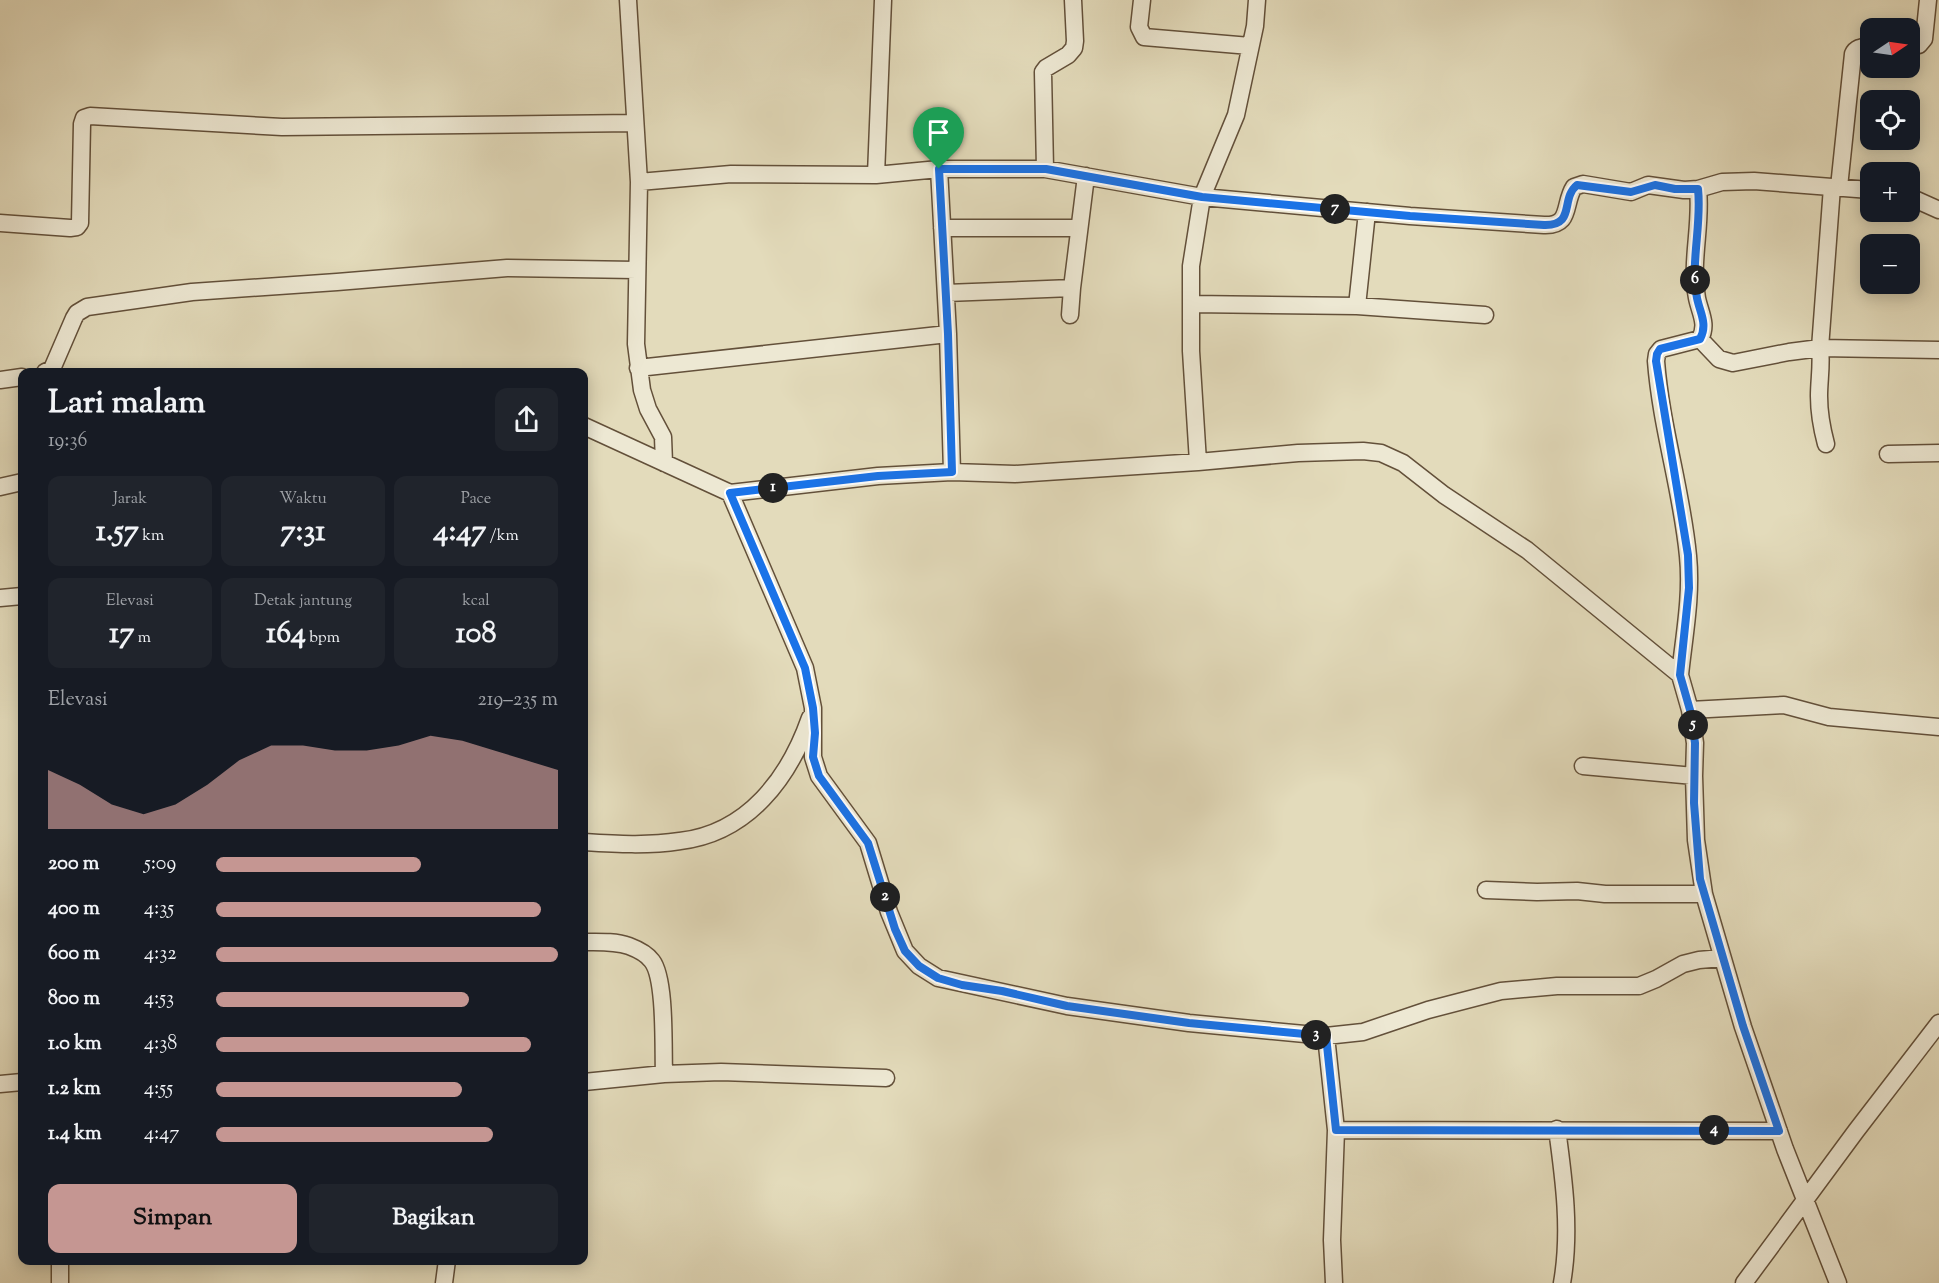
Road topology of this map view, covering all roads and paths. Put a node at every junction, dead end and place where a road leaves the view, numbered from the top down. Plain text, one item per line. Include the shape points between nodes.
1 (628, 0) edge
2 (883, 0) edge
3 (1074, 0) edge
4 (1142, 0) edge
5 (1257, 0) edge
6 (1928, 0) edge
7 (1920, 44) edge
8 (1250, 46) junction
9 (1860, 47) edge
10 (634, 123) junction
11 (939, 169) junction
12 (1046, 169) junction
13 (876, 175) junction
14 (1086, 176) junction
15 (639, 182) junction
16 (1836, 187) junction
17 (1698, 189) junction
18 (1860, 189) edge
19 (1202, 197) junction
20 (1920, 201) edge
21 (1939, 210) edge
22 (1367, 212) junction
23 (0, 224) edge
24 (942, 228) junction
25 (1079, 228) junction
26 (636, 270) junction
27 (1071, 288) junction
28 (946, 293) junction
29 (1191, 304) junction
30 (1357, 306) junction
31 (1070, 315) dead end
32 (1485, 315) dead end
33 (948, 334) junction
34 (1700, 339) junction
35 (1820, 348) junction
36 (1939, 350) edge
37 (52, 368) edge
38 (638, 368) junction
39 (18, 378) edge
40 (0, 380) edge
41 (588, 428) edge
42 (1826, 444) dead end
43 (1939, 453) edge
44 (1888, 454) dead end
45 (1198, 462) junction
46 (664, 463) junction
47 (952, 472) junction
48 (18, 483) edge
49 (0, 487) edge
50 (730, 493) junction
51 (18, 596) edge
52 (0, 598) edge
53 (1680, 675) junction
54 (813, 708) junction
55 (1690, 710) junction
56 (1939, 727) edge
57 (1583, 766) dead end
58 (1694, 776) junction
59 (588, 842) edge
60 (1486, 890) dead end
61 (1704, 894) junction
62 (588, 942) edge
63 (1722, 958) junction
64 (1939, 1023) edge
65 (1326, 1036) junction
66 (664, 1074) junction
67 (886, 1078) dead end
68 (18, 1082) edge
69 (588, 1082) edge
70 (0, 1084) edge
71 (1336, 1130) junction
72 (1557, 1130) junction
73 (1779, 1131) junction
74 (1806, 1200) junction
75 (60, 1265) edge
76 (446, 1265) edge
77 (60, 1283) edge
78 (444, 1283) edge
79 (1334, 1283) edge
80 (1562, 1283) edge
81 (1744, 1283) edge
82 (1838, 1283) edge

1 - 10 street
2 - 13 street
3 - 12 street via 1074,48 1043,72
4 - 8 street via 1139,27 1144,37
5 - 8 street
6 - 7 street via 1924,39
8 - 19 street via 1236,115
9 - 16 street via 1853,54
10 - 15 street
10 - 23 street via 282,127 90,116 82,124 80,224 70,228
11 - 12 street
11 - 13 street
11 - 24 street
12 - 14 street
13 - 15 street via 731,174
14 - 19 street
14 - 25 street
15 - 26 street
16 - 17 street via 1754,181 1722,182
16 - 18 street
16 - 35 street
17 - 22 street via 1655,185 1631,192 1577,185 1570,193 1564,217 1553,225
17 - 34 street via 1695,280 1705,326
19 - 22 street
19 - 29 street via 1191,266
20 - 21 street
22 - 30 street
24 - 25 street
24 - 28 street
25 - 27 street
26 - 37 street via 507,268 192,291 87,307 77,313
26 - 38 street
27 - 28 street
27 - 31 street
28 - 33 street
29 - 30 street
29 - 45 street
30 - 32 street
33 - 38 street
33 - 47 street
34 - 35 street via 1719,359 1732,363
34 - 53 street via 1660,349 1657,354 1689,571
35 - 36 street
35 - 42 street via 1819,399
38 - 46 street via 648,408 663,437
39 - 40 street
41 - 46 street
43 - 44 street
45 - 47 street via 1015,474
45 - 53 street via 1298,453 1381,453 1403,463 1527,550
46 - 50 street
47 - 50 street
48 - 49 street
50 - 54 street via 805,668
51 - 52 street
53 - 55 street
54 - 59 street via 801,744 782,777 759,804 730,825 682,841
54 - 65 street via 813,757 819,776 868,843 895,929 905,951 919,966 938,978 962,985 1067,1006
55 - 56 street via 1784,705 1829,717
55 - 58 street
57 - 58 street
58 - 61 street via 1697,853
60 - 61 street
61 - 63 street
62 - 66 street via 621,944 641,952 658,971
63 - 65 street via 1683,964 1639,986 1501,991 1363,1032
63 - 73 street
64 - 74 street
65 - 71 street
66 - 67 street via 721,1072
66 - 69 street
68 - 70 street
71 - 72 street
71 - 79 street
72 - 73 street
72 - 80 street via 1566,1202 1566,1263
73 - 74 street
74 - 81 street
74 - 82 street
75 - 77 street
76 - 78 street

